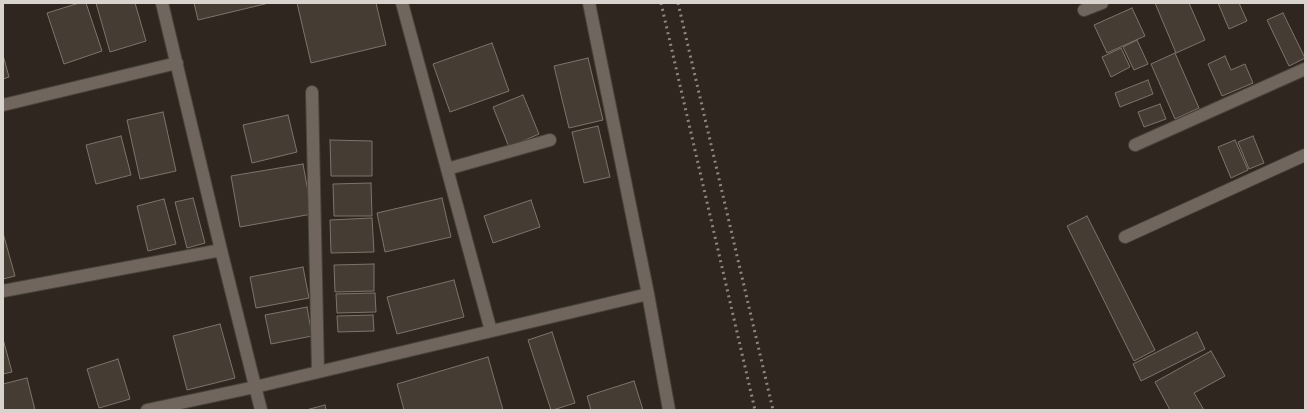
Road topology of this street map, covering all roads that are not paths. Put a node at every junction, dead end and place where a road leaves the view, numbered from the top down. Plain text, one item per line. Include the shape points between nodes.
1 (162, 3) edge
2 (402, 3) edge
3 (589, 3) edge
4 (1102, 3) edge
5 (1084, 10) dead end
6 (177, 63) junction
7 (1305, 69) edge
8 (312, 92) dead end
9 (3, 105) edge
10 (550, 140) dead end
11 (1135, 145) dead end
12 (1305, 155) edge
13 (447, 169) junction
14 (1125, 238) dead end
15 (221, 250) junction
16 (3, 291) edge
17 (648, 294) junction
18 (491, 331) junction
19 (318, 372) junction
20 (255, 387) junction
21 (147, 410) edge
22 (261, 410) edge
23 (669, 410) edge

1 - 6 street
2 - 13 street
3 - 17 street
4 - 5 street
6 - 9 street
6 - 15 street
7 - 11 street
8 - 19 street
10 - 13 street
12 - 14 street
13 - 18 street
15 - 16 street
15 - 20 street
17 - 18 street
17 - 23 street
18 - 19 street
19 - 20 street
20 - 21 street
20 - 22 street

